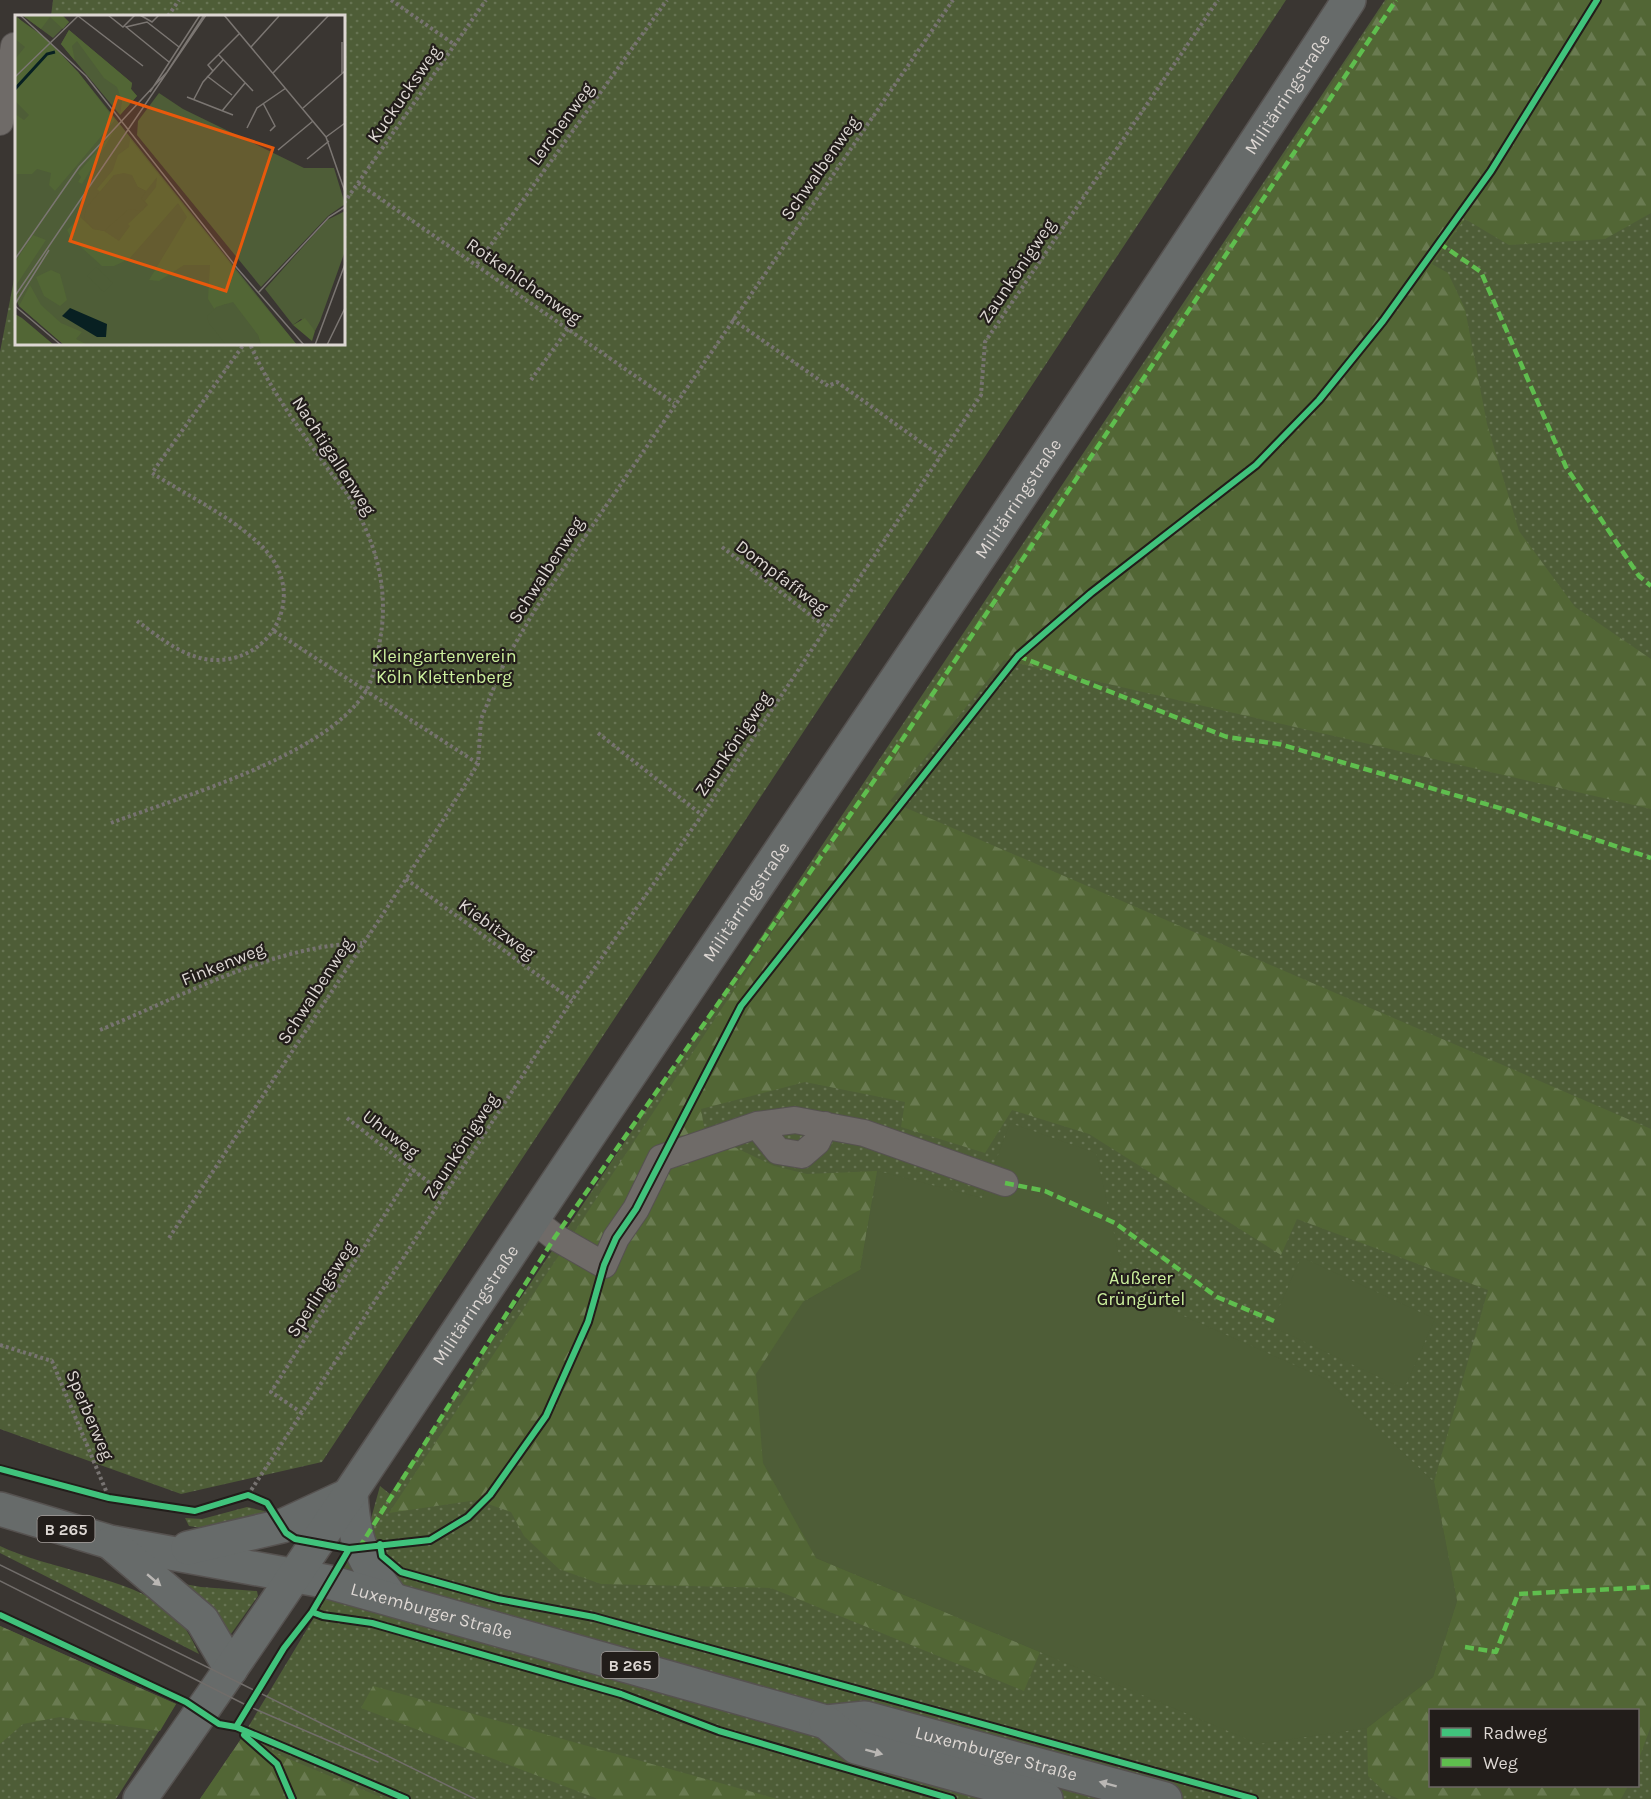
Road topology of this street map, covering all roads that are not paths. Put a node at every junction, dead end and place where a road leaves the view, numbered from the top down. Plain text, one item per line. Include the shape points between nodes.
1 (1349, 0) edge
2 (14, 46) dead end
3 (0, 122) edge
4 (757, 1125) junction
5 (825, 1125) junction
6 (1005, 1183) dead end
7 (532, 1219) junction
8 (351, 1494) junction
9 (0, 1509) edge
10 (110, 1542) junction
11 (168, 1553) junction
12 (298, 1575) junction
13 (392, 1599) junction
14 (231, 1668) junction
15 (826, 1722) junction
16 (140, 1799) edge
17 (1046, 1799) edge
18 (1165, 1799) edge

1 - 7 main road, Militärringstraße
2 - 3 lane
4 - 5 lane via 795,1120
4 - 5 lane via 778,1151 802,1155 817,1142
4 - 7 lane via 661,1158 604,1265
5 - 6 lane via 864,1132
7 - 8 main road, Militärringstraße
8 - 11 main road via 282,1526
8 - 12 main road, Militärringstraße
8 - 13 main road via 359,1548 367,1566
9 - 10 main road, Luxemburger Straße / B 265
10 - 11 main road, Luxemburger Straße / B 265
10 -> 14 main road via 202,1620
11 - 12 main road, Luxemburger Straße / B 265
12 - 13 main road, Luxemburger Straße / B 265
12 - 14 main road, Militärringstraße
13 - 15 main road, Luxemburger Straße / B 265
14 - 16 main road, Militärringstraße
15 -> 17 main road, Luxemburger Straße / B 265 via 856,1747
18 -> 15 main road, Luxemburger Straße / B 265 via 865,1718

